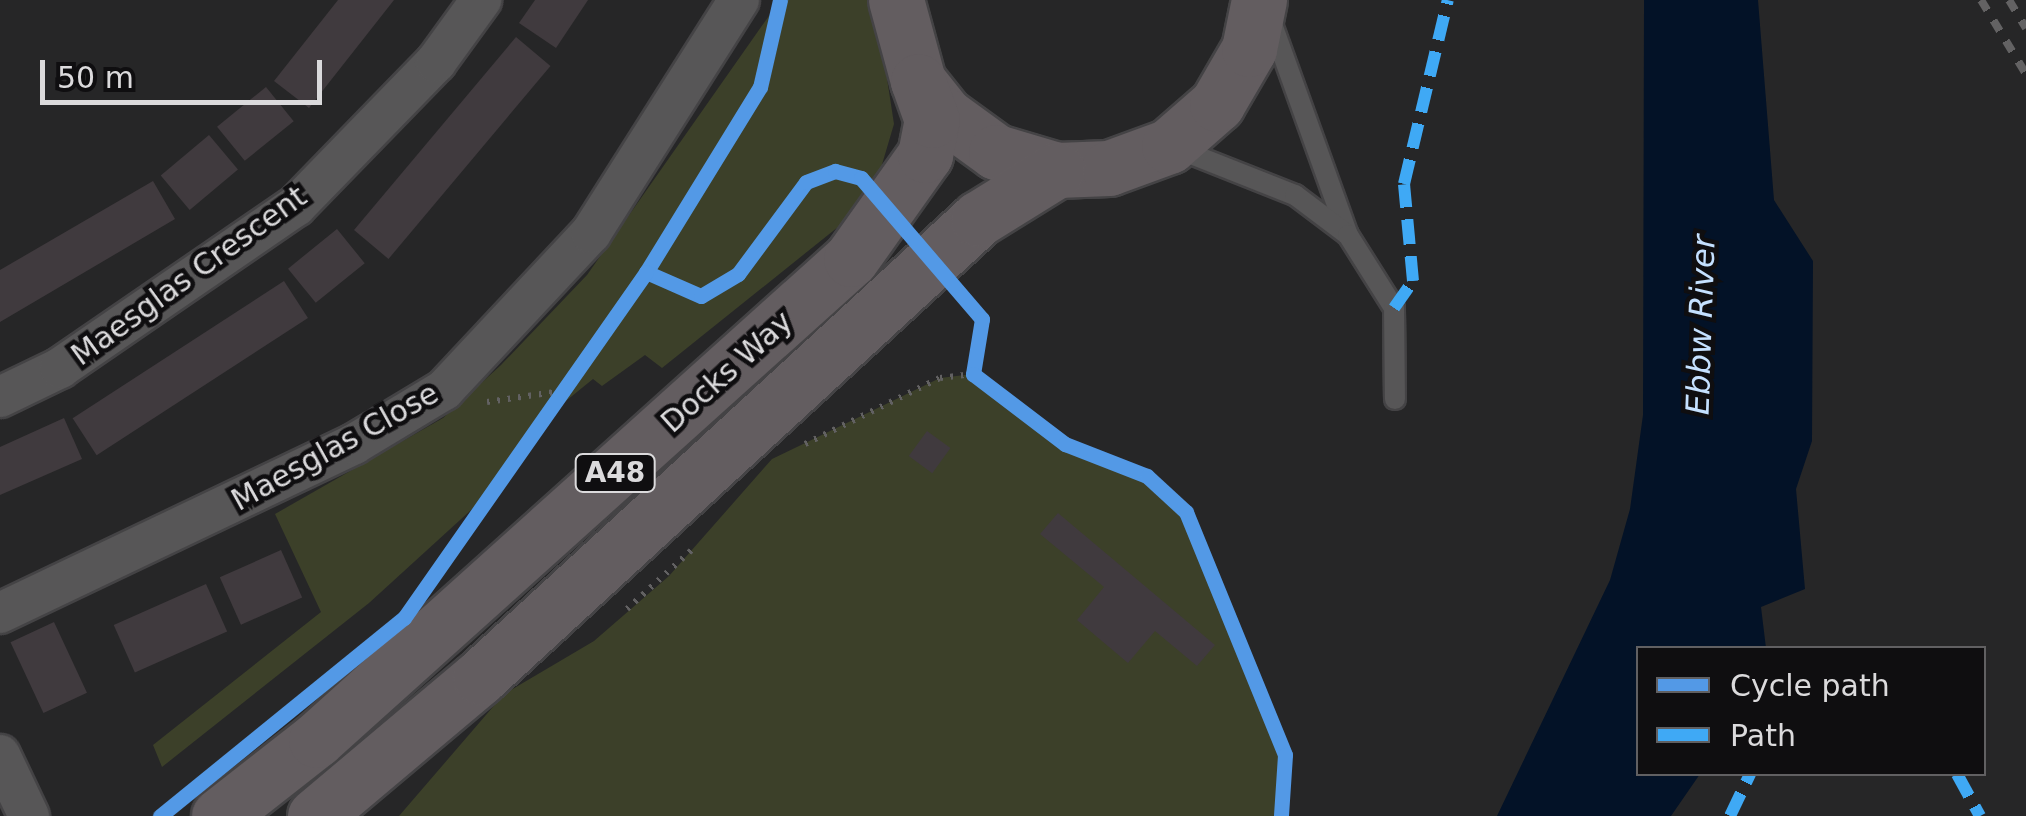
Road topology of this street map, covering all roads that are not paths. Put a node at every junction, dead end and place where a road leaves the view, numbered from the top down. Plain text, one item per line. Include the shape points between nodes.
1 (481, 0) edge
2 (739, 0) edge
3 (896, 0) edge
4 (1260, 0) edge
5 (918, 81) junction
6 (1169, 146) junction
7 (1057, 170) junction
8 (1348, 234) junction
9 (0, 397) edge
10 (1395, 399) dead end
11 (0, 613) edge
12 (0, 755) edge
13 (29, 816) edge
14 (219, 816) edge
15 (314, 816) edge

1 - 9 street, Maesglas Crescent via 436,62 296,206 60,368
2 - 11 street, Maesglas Close via 591,234 498,342 424,402
3 - 5 main road, Docks Way
4 - 6 main road via 1249,49 1217,104
4 - 8 lane via 1321,140
5 - 7 main road via 944,115 996,152
5 - 14 main road, Docks Way / A48 via 932,120 926,155 851,259 316,740
6 - 7 main road via 1109,168
6 - 8 lane via 1295,196
7 - 15 main road, Docks Way / A48 via 978,220 480,677
8 - 10 lane via 1394,308
12 - 13 street

